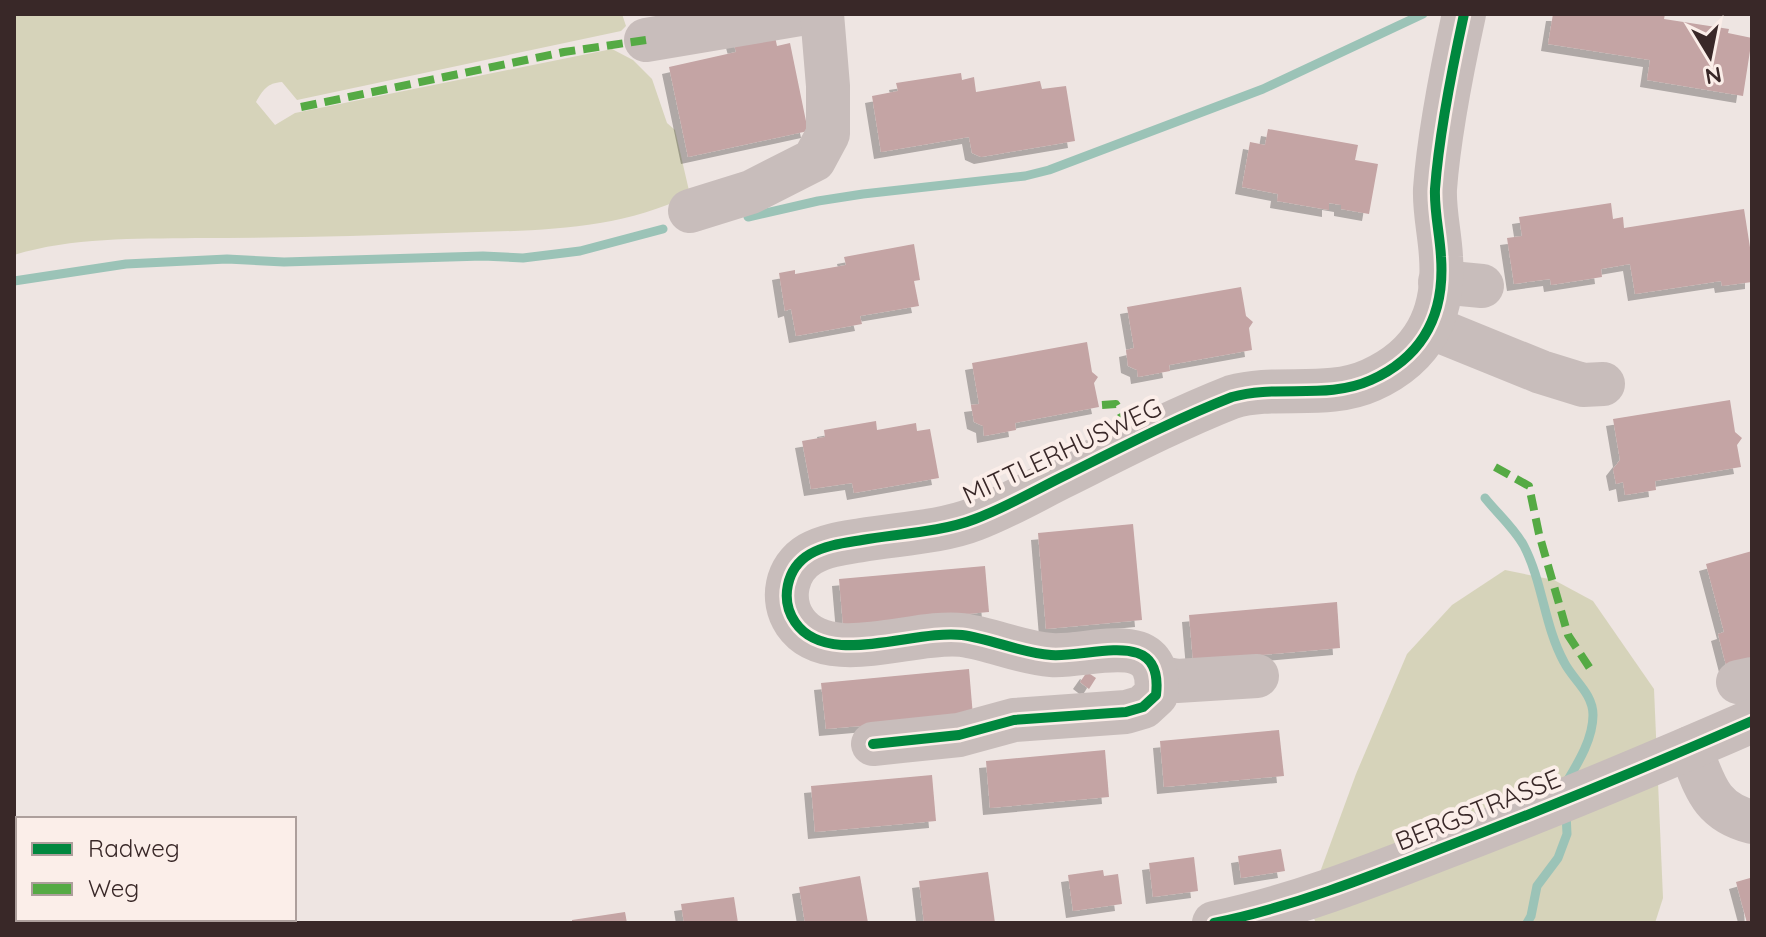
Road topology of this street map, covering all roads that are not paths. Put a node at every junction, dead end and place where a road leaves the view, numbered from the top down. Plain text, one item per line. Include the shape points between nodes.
1 (800, 14) edge
2 (822, 14) edge
3 (1464, 14) edge
4 (646, 40) dead end
5 (690, 211) dead end
6 (1430, 327) junction
7 (1603, 384) dead end
8 (1257, 676) dead end
9 (1158, 677) junction
10 (1747, 694) edge
11 (873, 744) dead end
12 (1690, 748) junction
13 (1752, 822) edge
14 (1225, 922) edge

1 - 4 street
2 - 5 street via 828,134 814,160 751,192
3 - 6 street, MITTLERHUSWEG via 1435,192 1441,260 1461,284
6 - 7 street via 1541,372 1583,385
6 - 9 street, MITTLERHUSWEG via 1413,353 1370,381 1324,391 1247,392 973,520 832,545 791,571 786,599 793,618 804,634 822,644 959,634 1047,655 1122,649 1149,659
8 - 9 street via 1177,681
9 - 11 street via 1156,695 1143,707 1126,712 1014,720 959,735
10 - 12 street, BERGSTRASSE
12 - 13 street via 1719,808
12 - 14 street, BERGSTRASSE via 1333,890

